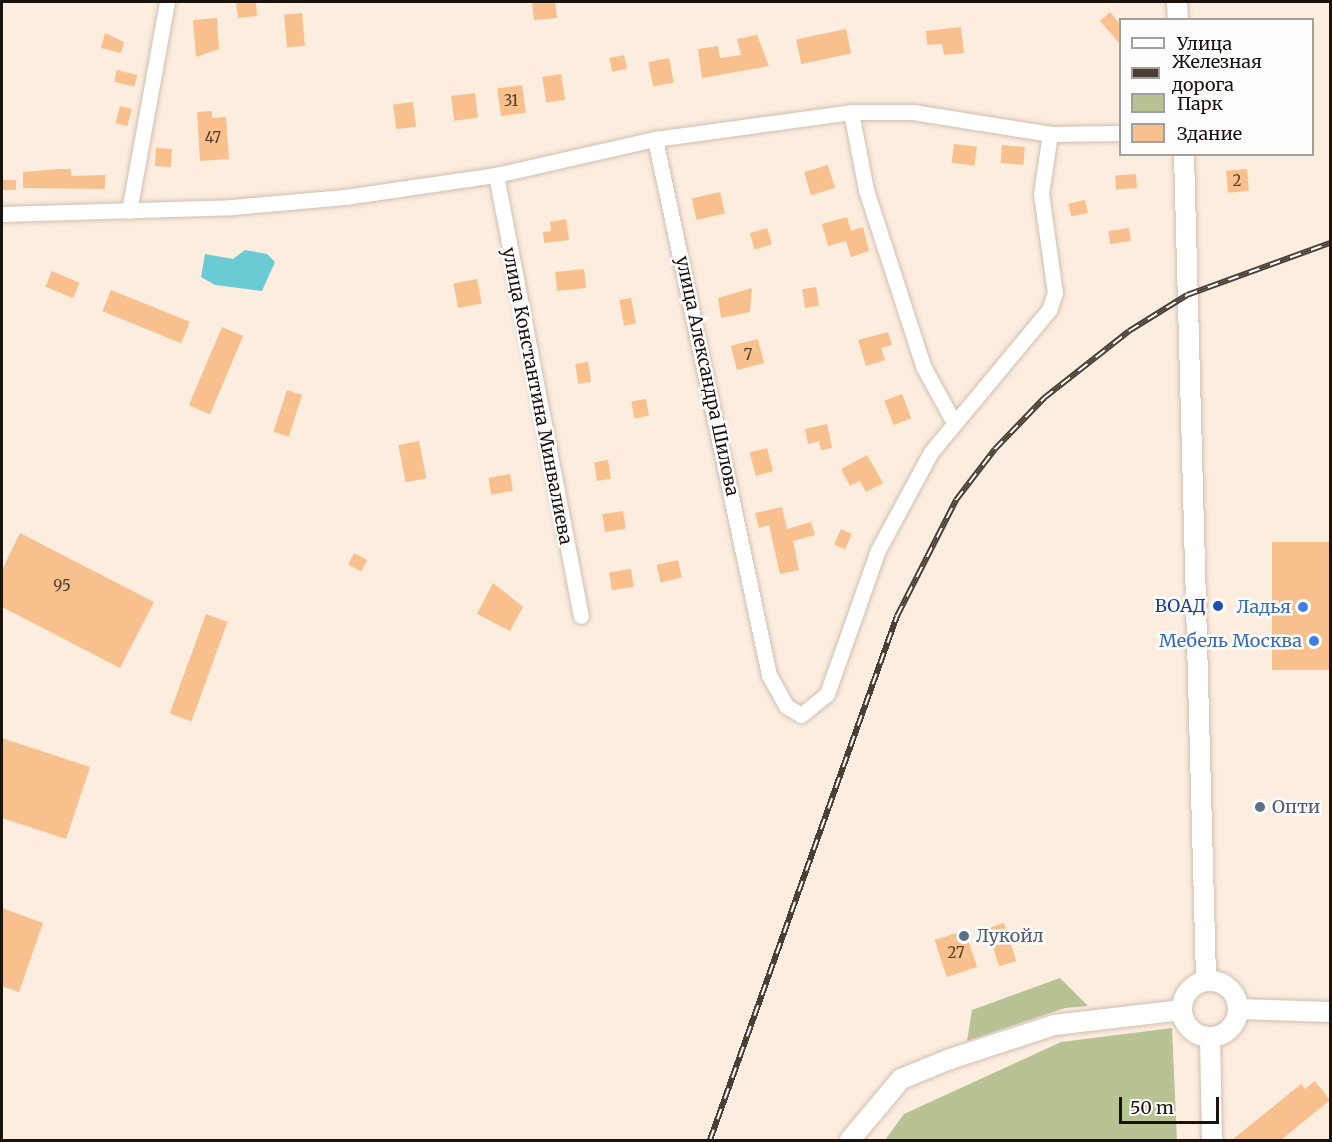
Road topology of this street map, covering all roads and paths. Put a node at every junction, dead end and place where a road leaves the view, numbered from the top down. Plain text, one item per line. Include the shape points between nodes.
1 (167, 2) edge
2 (1177, 2) edge
3 (1178, 18) edge
4 (851, 112) junction
5 (1119, 133) edge
6 (1050, 134) junction
7 (655, 139) junction
8 (1184, 156) edge
9 (496, 175) junction
10 (129, 211) junction
11 (2, 214) edge
12 (953, 421) junction
13 (581, 616) dead end
14 (1206, 980) junction
15 (1239, 1009) junction
16 (1182, 1010) junction
17 (1330, 1012) edge
18 (1210, 1037) junction
19 (850, 1140) edge
20 (1212, 1140) edge

1 - 10 street
2 - 3 main road
4 - 6 street via 913,112
4 - 7 street
4 - 12 street via 866,190 924,368
5 - 6 street
6 - 12 street via 1041,194 1054,293 1049,310
7 - 9 street
7 - 12 street, улица Александра Шилова via 758,614 777,692 792,713 811,712 827,694 860,596 905,495
8 - 14 main road
9 - 10 street via 345,197
9 - 13 street, улица Константина Минвалиева
10 - 11 street
14 - 15 main road via 1227,985
14 - 16 main road via 1189,990
15 - 17 main road
15 - 18 main road via 1231,1028
16 - 18 main road via 1191,1029
16 - 19 main road via 1054,1025 950,1059 901,1079
18 - 20 main road

